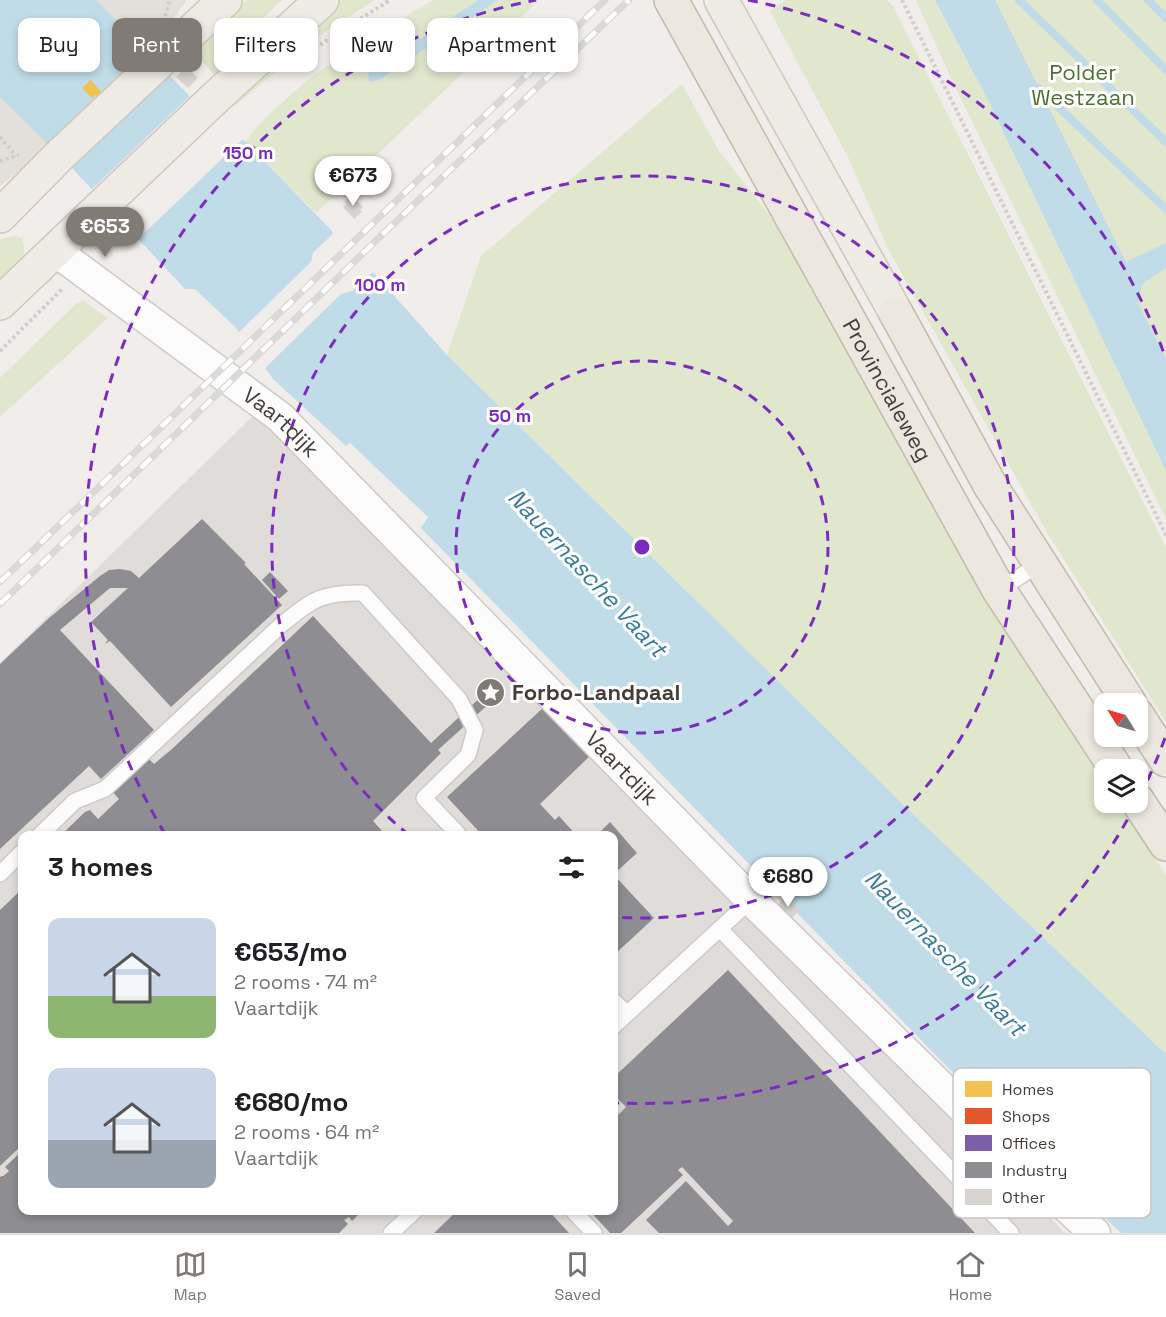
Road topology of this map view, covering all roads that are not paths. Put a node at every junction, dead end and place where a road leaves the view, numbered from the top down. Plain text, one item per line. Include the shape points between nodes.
1 (225, 0) edge
2 (322, 0) edge
3 (671, 0) edge
4 (721, 0) edge
5 (0, 216) edge
6 (54, 250) junction
7 (0, 303) edge
8 (896, 313) joint
9 (1039, 564) junction
10 (999, 590) junction
11 (1123, 693) edge
12 (1148, 732) edge
13 (1110, 759) edge
14 (1166, 760) edge
15 (1146, 813) edge
16 (44, 831) edge
17 (455, 831) edge
18 (1166, 844) edge
19 (18, 856) edge
20 (0, 873) edge
21 (751, 900) junction
22 (720, 929) junction
23 (618, 1005) edge
24 (626, 1013) junction
25 (618, 1022) edge
26 (953, 1098) edge
27 (953, 1172) edge
28 (411, 1215) edge
29 (577, 1215) edge
30 (997, 1218) edge
31 (1078, 1218) edge
32 (392, 1233) edge
33 (594, 1233) edge
34 (1011, 1233) edge
35 (1095, 1233) edge

1 - 5 main road
2 - 6 main road
3 - 10 highway, Provincialeweg
4 - 8 main road, Provincialeweg
6 - 7 main road
6 - 21 street, Vaartdijk via 280,417
8 - 9 highway, Provincialeweg via 990,485
9 - 10 lane
9 - 11 highway, Provincialeweg
10 - 13 highway, Provincialeweg
12 - 14 highway
15 - 18 highway
16 - 17 lane via 75,801 105,789 310,602 339,593 363,593 459,699 475,730 468,755 424,798
19 - 20 lane
21 - 22 lane
21 - 26 street, Vaartdijk
22 - 24 lane
22 - 27 lane
23 - 24 lane
24 - 25 lane
28 - 32 lane
29 - 33 lane
30 - 34 lane
31 - 35 street, Vaartdijk

